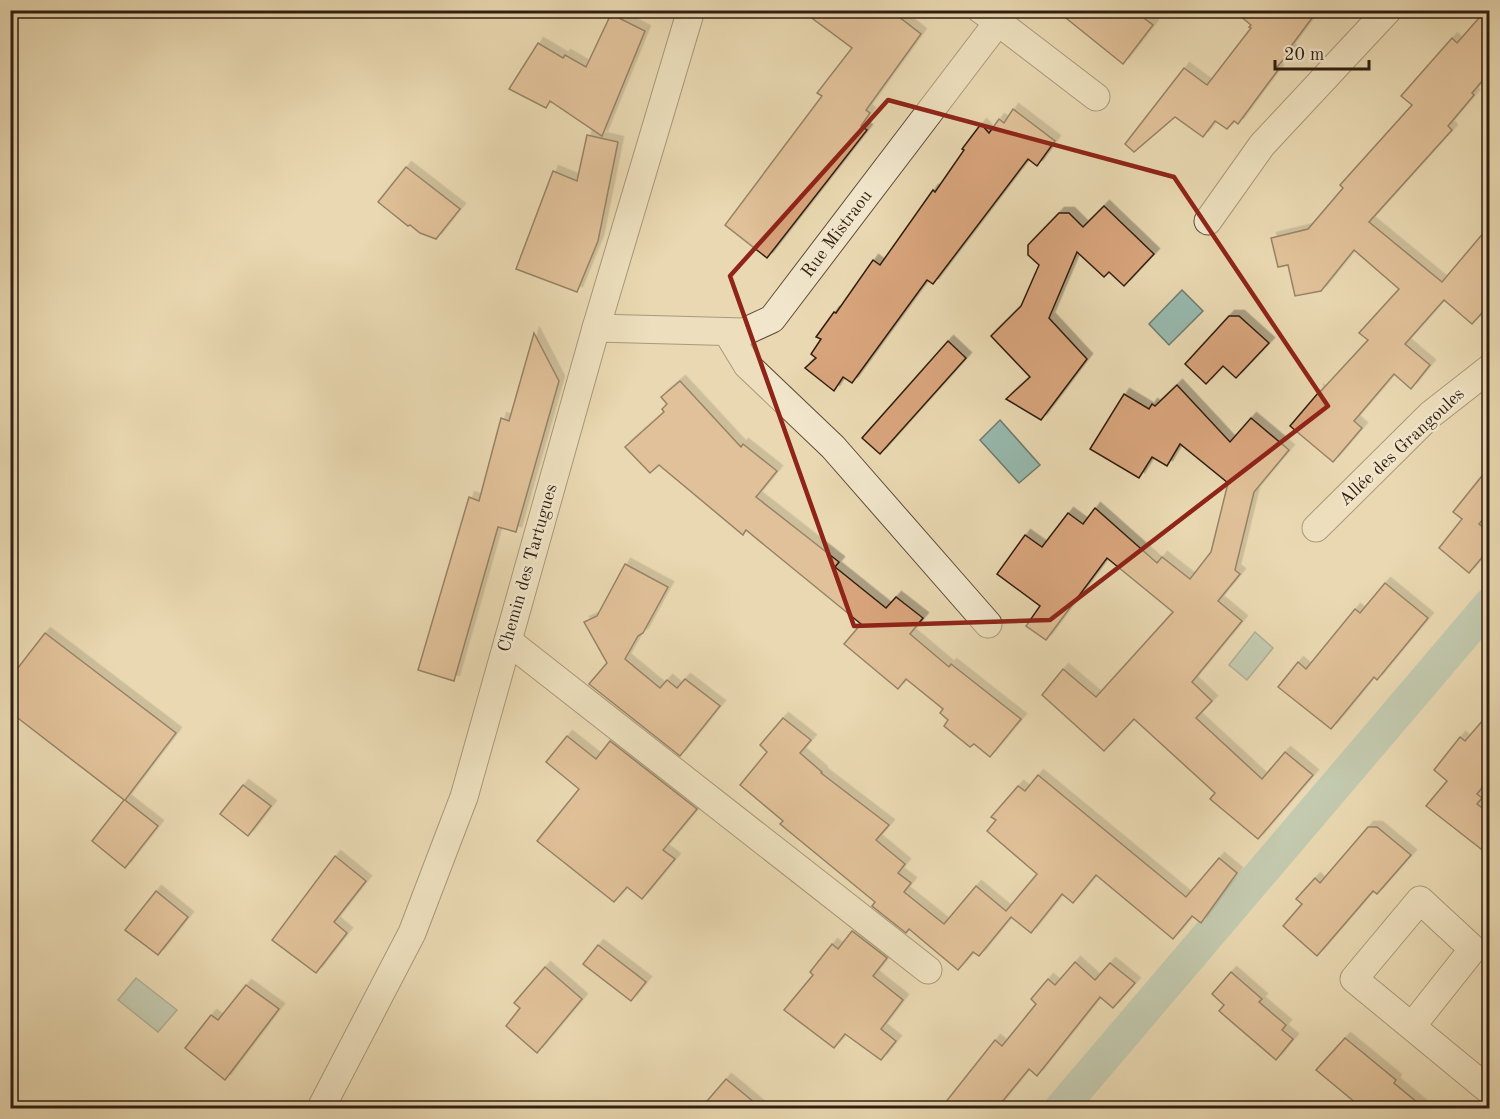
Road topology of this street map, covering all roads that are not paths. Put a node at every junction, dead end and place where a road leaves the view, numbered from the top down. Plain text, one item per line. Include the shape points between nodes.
1 (691, 10) edge
2 (1388, 10) edge
3 (989, 16) edge
4 (1096, 97) dead end
5 (1208, 221) dead end
6 (596, 328) junction
7 (727, 332) junction
8 (1490, 368) edge
9 (1316, 528) dead end
10 (988, 624) dead end
11 (508, 641) junction
12 (928, 970) dead end
13 (1412, 1026) junction
14 (1490, 1091) edge
15 (321, 1108) edge

1 - 6 street, Chemin des Tartugues
2 - 5 street via 1262,146
3 - 4 street
3 - 7 street, Rue Mistraou via 772,319 744,332
6 - 7 street, Rue Mistraou
6 - 11 street, Chemin des Tartugues
7 - 10 street via 747,365 833,447
8 - 9 street, Allée des Grangoules via 1430,415
11 - 12 street
11 - 15 street, Chemin des Tartugues via 464,797 412,933
13 - 13 street via 1473,949 1420,900 1354,979
13 - 14 street

